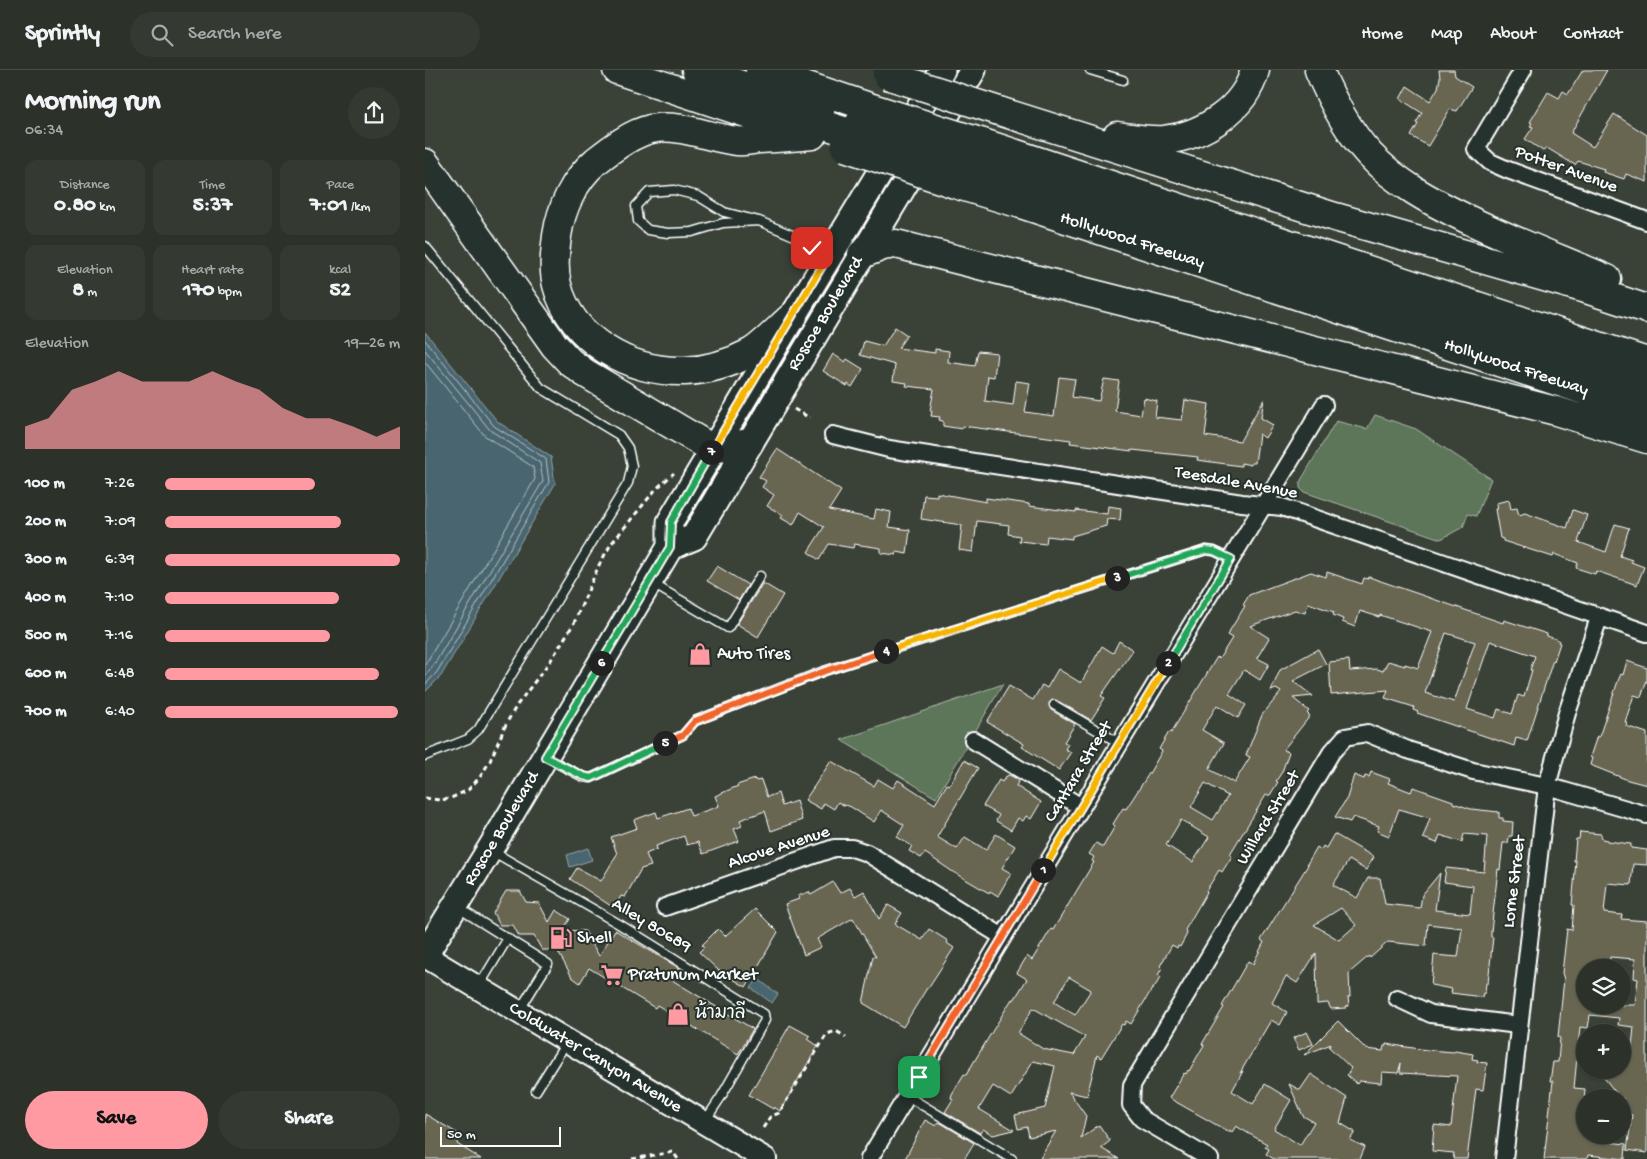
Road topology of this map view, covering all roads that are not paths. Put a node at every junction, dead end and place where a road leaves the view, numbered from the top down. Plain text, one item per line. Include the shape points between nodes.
1 (617, 70) edge
2 (657, 70) edge
3 (696, 70) edge
4 (760, 70) edge
5 (942, 70) edge
6 (973, 70) edge
7 (1090, 70) edge
8 (1255, 70) edge
9 (1319, 70) edge
10 (1523, 70) edge
11 (878, 72) edge
12 (1123, 80) dead end
13 (999, 111) junction
14 (857, 128) junction
15 (812, 135) junction
16 (425, 163) edge
17 (967, 164) junction
18 (759, 221) junction
19 (1647, 221) edge
20 (425, 246) edge
21 (862, 254) junction
22 (827, 258) junction
23 (1647, 297) edge
24 (1647, 309) edge
25 (793, 316) junction
26 (1647, 362) edge
27 (1647, 384) edge
28 (1647, 397) edge
29 (1324, 405) dead end
30 (1647, 411) edge
31 (833, 435) dead end
32 (1647, 439) edge
33 (749, 443) junction
34 (713, 449) junction
35 (1265, 505) junction
36 (670, 547) junction
37 (1231, 559) junction
38 (760, 576) dead end
39 (649, 581) junction
40 (1599, 618) junction
41 (1647, 633) edge
42 (1054, 706) dead end
43 (973, 740) dead end
44 (1119, 744) junction
45 (425, 756) edge
46 (545, 757) junction
47 (1547, 786) junction
48 (1081, 807) junction
49 (1647, 815) edge
50 (490, 850) junction
51 (455, 906) junction
52 (665, 907) dead end
53 (1003, 937) junction
54 (508, 938) junction
55 (425, 956) edge
56 (478, 988) junction
57 (1397, 998) dead end
58 (518, 1013) junction
59 (1518, 1025) junction
60 (567, 1042) junction
61 (536, 1091) dead end
62 (907, 1096) junction
63 (704, 1122) junction
64 (765, 1159) edge
65 (869, 1159) edge
66 (1012, 1159) edge
67 (1210, 1159) edge
68 (1504, 1159) edge

1 - 15 highway, Hollywood Freeway
2 - 14 highway
3 - 14 highway
4 - 14 highway, Hollywood Freeway
5 - 22 main road, Roscoe Boulevard
6 - 21 main road, Roscoe Boulevard
7 - 12 lane
8 - 13 highway via 1252,81 1236,104 1215,122 1191,134 1164,140 1136,139
9 - 23 highway via 1348,129 1395,177 1423,196 1482,226
10 - 19 street, Potter Avenue via 1476,149 1491,162 1508,170
11 - 13 highway, bridge
13 - 24 highway via 1335,217
14 - 15 highway, Hollywood Freeway
14 - 17 highway, Hollywood Freeway, bridge
14 - 17 highway, Hollywood Freeway, bridge
15 - 25 highway via 737,141 673,128 650,129 627,139 596,161 575,184 559,223 554,256 557,285 568,312 582,331 605,349 655,369 685,371 720,365 752,353
16 - 34 highway via 555,346 570,362
17 - 26 highway, Hollywood Freeway
17 - 27 highway via 1046,185
17 - 28 highway
17 - 30 highway, Hollywood Freeway via 1021,204
18 - 18 lane via 723,212 698,196 674,190 649,192 636,206 638,222 648,230 668,233 692,232 723,223
18 - 22 lane via 792,235
20 - 45 lane via 541,388 619,435 628,448 632,466 628,483 478,730 468,739
21 - 32 highway via 896,244 1546,408
21 - 33 main road, Roscoe Boulevard
22 - 25 main road, Roscoe Boulevard
25 - 34 main road, Roscoe Boulevard
29 - 35 street, Cantara Street
31 - 35 street, Teesdale Avenue via 889,449
33 - 34 highway
33 - 36 main road, Roscoe Boulevard via 694,537
34 - 36 main road, Roscoe Boulevard via 671,522
35 - 37 street, Cantara Street
35 - 40 street, Teesdale Avenue via 1282,507
36 - 39 main road, Roscoe Boulevard
37 - 44 street, Cantara Street
37 - 46 lane via 1206,550 825,671 695,721 683,735 591,778
38 - 39 lane via 728,628
39 - 46 main road, Roscoe Boulevard
40 - 41 street, Teesdale Avenue
40 - 47 street, Lorne Street
42 - 44 lane
43 - 48 street
44 - 48 street, Cantara Street
46 - 50 main road, Roscoe Boulevard
47 - 49 street, Willard Street
47 - 59 street, Lorne Street
47 - 67 street, Willard Street via 1473,770 1408,750 1367,733 1345,737 1331,753 1132,1085 1131,1105 1142,1119
48 - 53 street, Cantara Street
50 - 51 main road, Roscoe Boulevard
50 - 63 lane, Alley 80689 via 619,924 764,1014 765,1020
51 - 54 lane
51 - 55 main road, Roscoe Boulevard
52 - 53 street, Alcove Avenue via 834,848 852,848 867,853
53 - 62 street, Cantara Street
54 - 56 lane
54 - 58 lane via 549,964
55 - 56 main road, Coldwater Canyon Avenue
56 - 58 main road, Coldwater Canyon Avenue
57 - 59 street via 1431,1014
58 - 60 main road, Coldwater Canyon Avenue
59 - 68 street, Lorne Street
60 - 61 lane
60 - 63 main road, Coldwater Canyon Avenue
62 - 65 street, Cantara Street
62 - 66 lane
63 - 64 main road, Coldwater Canyon Avenue

